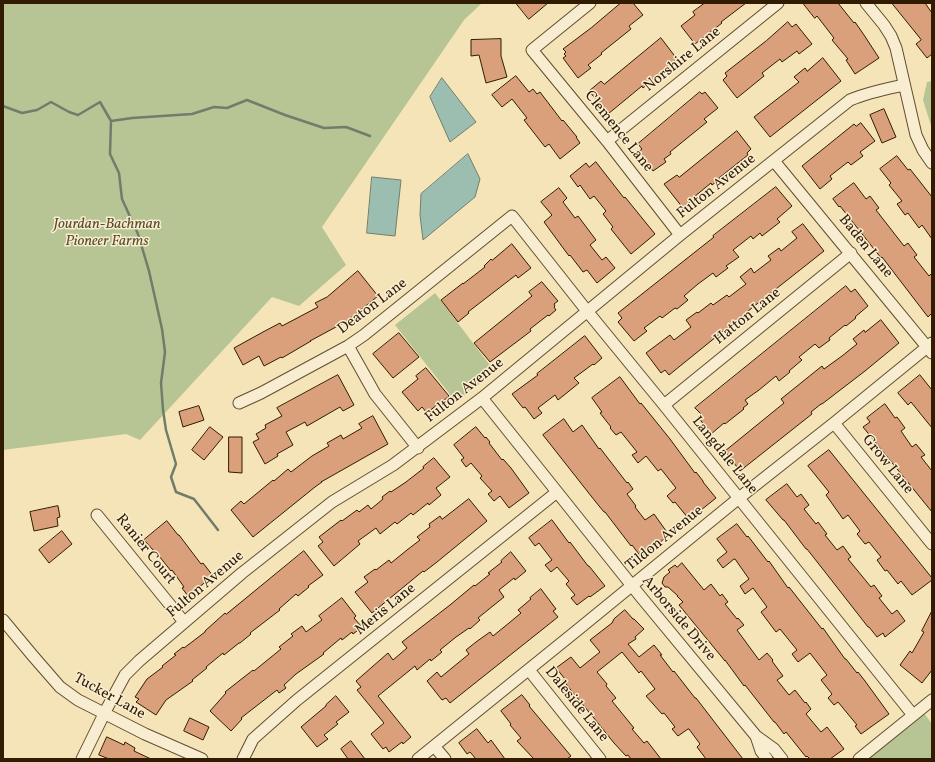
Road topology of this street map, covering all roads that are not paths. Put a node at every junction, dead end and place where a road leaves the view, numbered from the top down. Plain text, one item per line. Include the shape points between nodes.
1 (590, 3) edge
2 (778, 3) edge
3 (866, 3) edge
4 (904, 85) junction
5 (607, 141) junction
6 (774, 161) junction
7 (932, 163) edge
8 (512, 216) joint
9 (680, 234) junction
10 (851, 253) junction
11 (587, 311) junction
12 (348, 346) junction
13 (930, 347) edge
14 (482, 398) junction
15 (239, 403) dead end
16 (664, 405) junction
17 (834, 423) junction
18 (418, 448) junction
19 (557, 492) junction
20 (739, 498) junction
21 (97, 515) dead end
22 (932, 544) edge
23 (632, 586) junction
24 (3, 620) edge
25 (184, 622) junction
26 (529, 670) junction
27 (932, 700) edge
28 (104, 714) junction
29 (913, 715) junction
30 (756, 736) junction
31 (434, 746) junction
32 (82, 759) edge
33 (202, 759) edge
34 (243, 759) edge
35 (418, 759) edge
36 (444, 759) edge
37 (600, 759) edge
38 (767, 759) edge
39 (782, 759) edge
40 (859, 759) edge

1 - 5 street, Clemence Lane via 532,50
2 - 5 street, Norshire Lane
3 - 4 street via 891,36
4 - 6 street, Fulton Avenue via 878,90 850,100
4 - 7 street via 916,135
5 - 9 street, Clemence Lane
6 - 9 street, Fulton Avenue
6 - 10 street, Baden Lane
8 - 11 street, Langdale Lane
8 - 12 street, Deaton Lane
9 - 11 street, Fulton Avenue
10 - 13 street, Baden Lane
10 - 16 street, Hatton Lane
11 - 14 street, Fulton Avenue
11 - 16 street, Langdale Lane
12 - 15 street, Deaton Lane
12 - 18 street via 375,394
13 - 17 street, Tildon Avenue
14 - 18 street, Fulton Avenue
14 - 19 street, Arborside Drive
16 - 20 street, Langdale Lane
17 - 20 street, Tildon Avenue
17 - 22 street, Grow Lane
18 - 25 street, Fulton Avenue via 332,502
19 - 23 street, Arborside Drive
19 - 34 street, Meris Lane via 297,700 253,739
20 - 23 street, Tildon Avenue
20 - 29 street, Langdale Lane
21 - 25 street, Ranier Court
23 - 26 street, Tildon Avenue
23 - 30 street, Arborside Drive
24 - 28 street, Tucker Lane via 60,687
25 - 28 street, Fulton Avenue via 125,675
26 - 31 street, Tildon Avenue
26 - 37 street, Daleside Lane
27 - 29 street
28 - 32 street, Fulton Avenue
28 - 33 street, Tucker Lane
29 - 40 street
30 - 38 street
30 - 39 street, Arborside Drive via 774,749
31 - 35 street, Tildon Avenue
31 - 36 street

